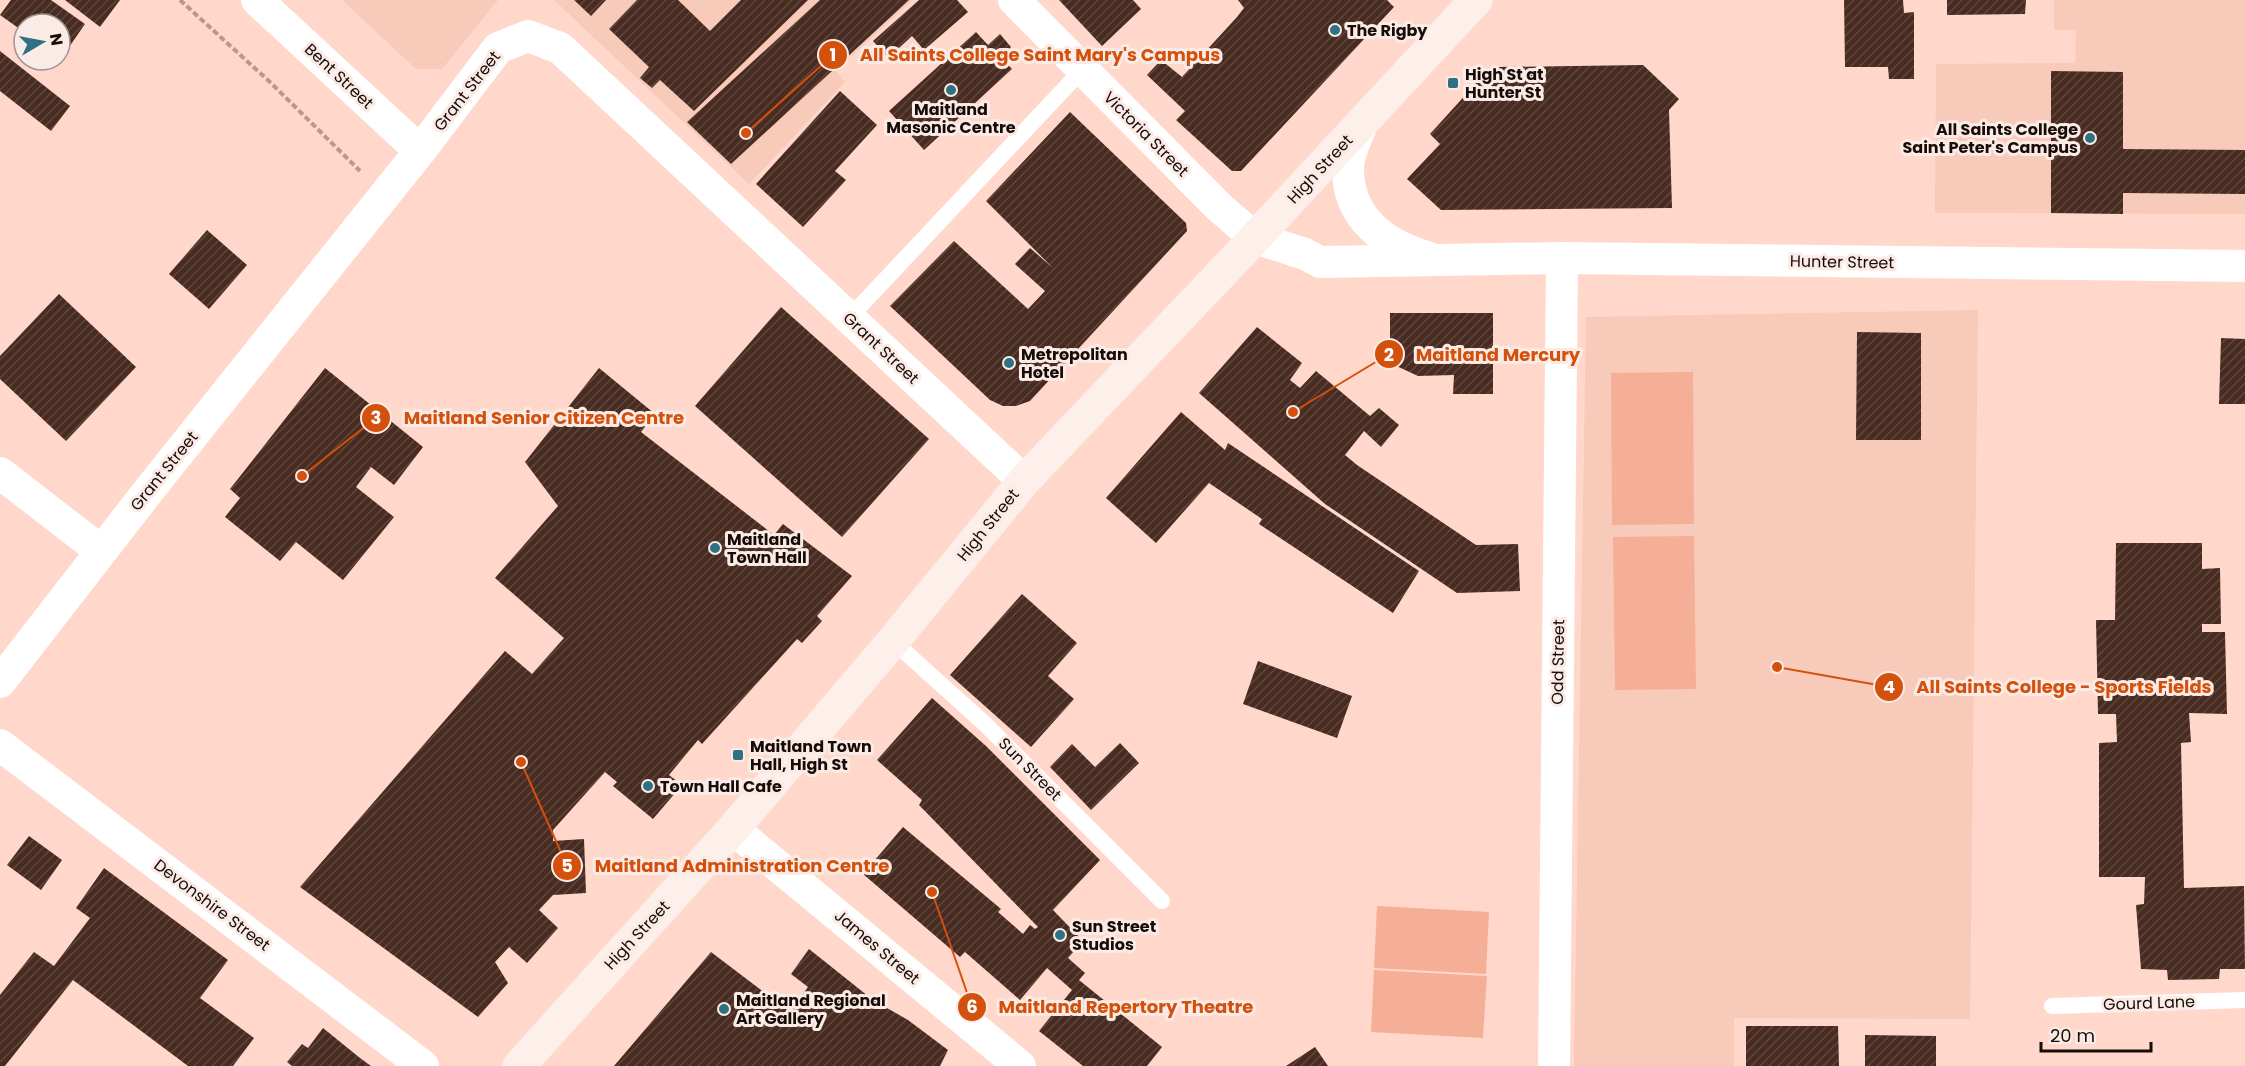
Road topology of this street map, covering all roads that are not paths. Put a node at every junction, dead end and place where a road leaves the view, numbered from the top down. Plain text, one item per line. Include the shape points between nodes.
1 (258, 0) edge
2 (1014, 0) edge
3 (1476, 0) edge
4 (1082, 70) junction
5 (1362, 123) junction
6 (420, 151) junction
7 (1256, 238) junction
8 (1562, 258) junction
9 (1438, 260) junction
10 (2245, 266) edge
11 (849, 318) junction
12 (0, 473) edge
13 (1024, 481) junction
14 (101, 551) junction
15 (893, 642) junction
16 (0, 682) edge
17 (0, 745) edge
18 (734, 829) junction
19 (1162, 901) dead end
20 (2245, 1000) edge
21 (2052, 1006) dead end
22 (423, 1066) edge
23 (519, 1066) edge
24 (1020, 1066) edge
25 (1554, 1066) edge

1 - 6 street, Bent Street
2 - 4 street, Victoria Street
3 - 5 main road, High Street
4 - 7 street, Victoria Street via 1209,199
4 - 11 lane
5 - 7 main road, High Street
5 - 9 street, Hunter Street via 1348,166 1355,204 1370,227 1406,250
6 - 11 street, Grant Street via 498,48 528,36 560,48
6 - 14 street, Grant Street
7 - 9 street, Hunter Street via 1320,262
7 - 13 main road, High Street
8 - 9 street, Hunter Street
8 - 10 street, Hunter Street
8 - 25 street, Odd Street
11 - 13 street, Grant Street
12 - 14 street
13 - 15 main road, High Street
14 - 16 street, Grant Street
15 - 18 main road, High Street
15 - 19 lane, Sun Street via 985,724
17 - 22 street, Devonshire Street
18 - 23 main road, High Street
18 - 24 street, James Street
20 - 21 lane, Gourd Lane

